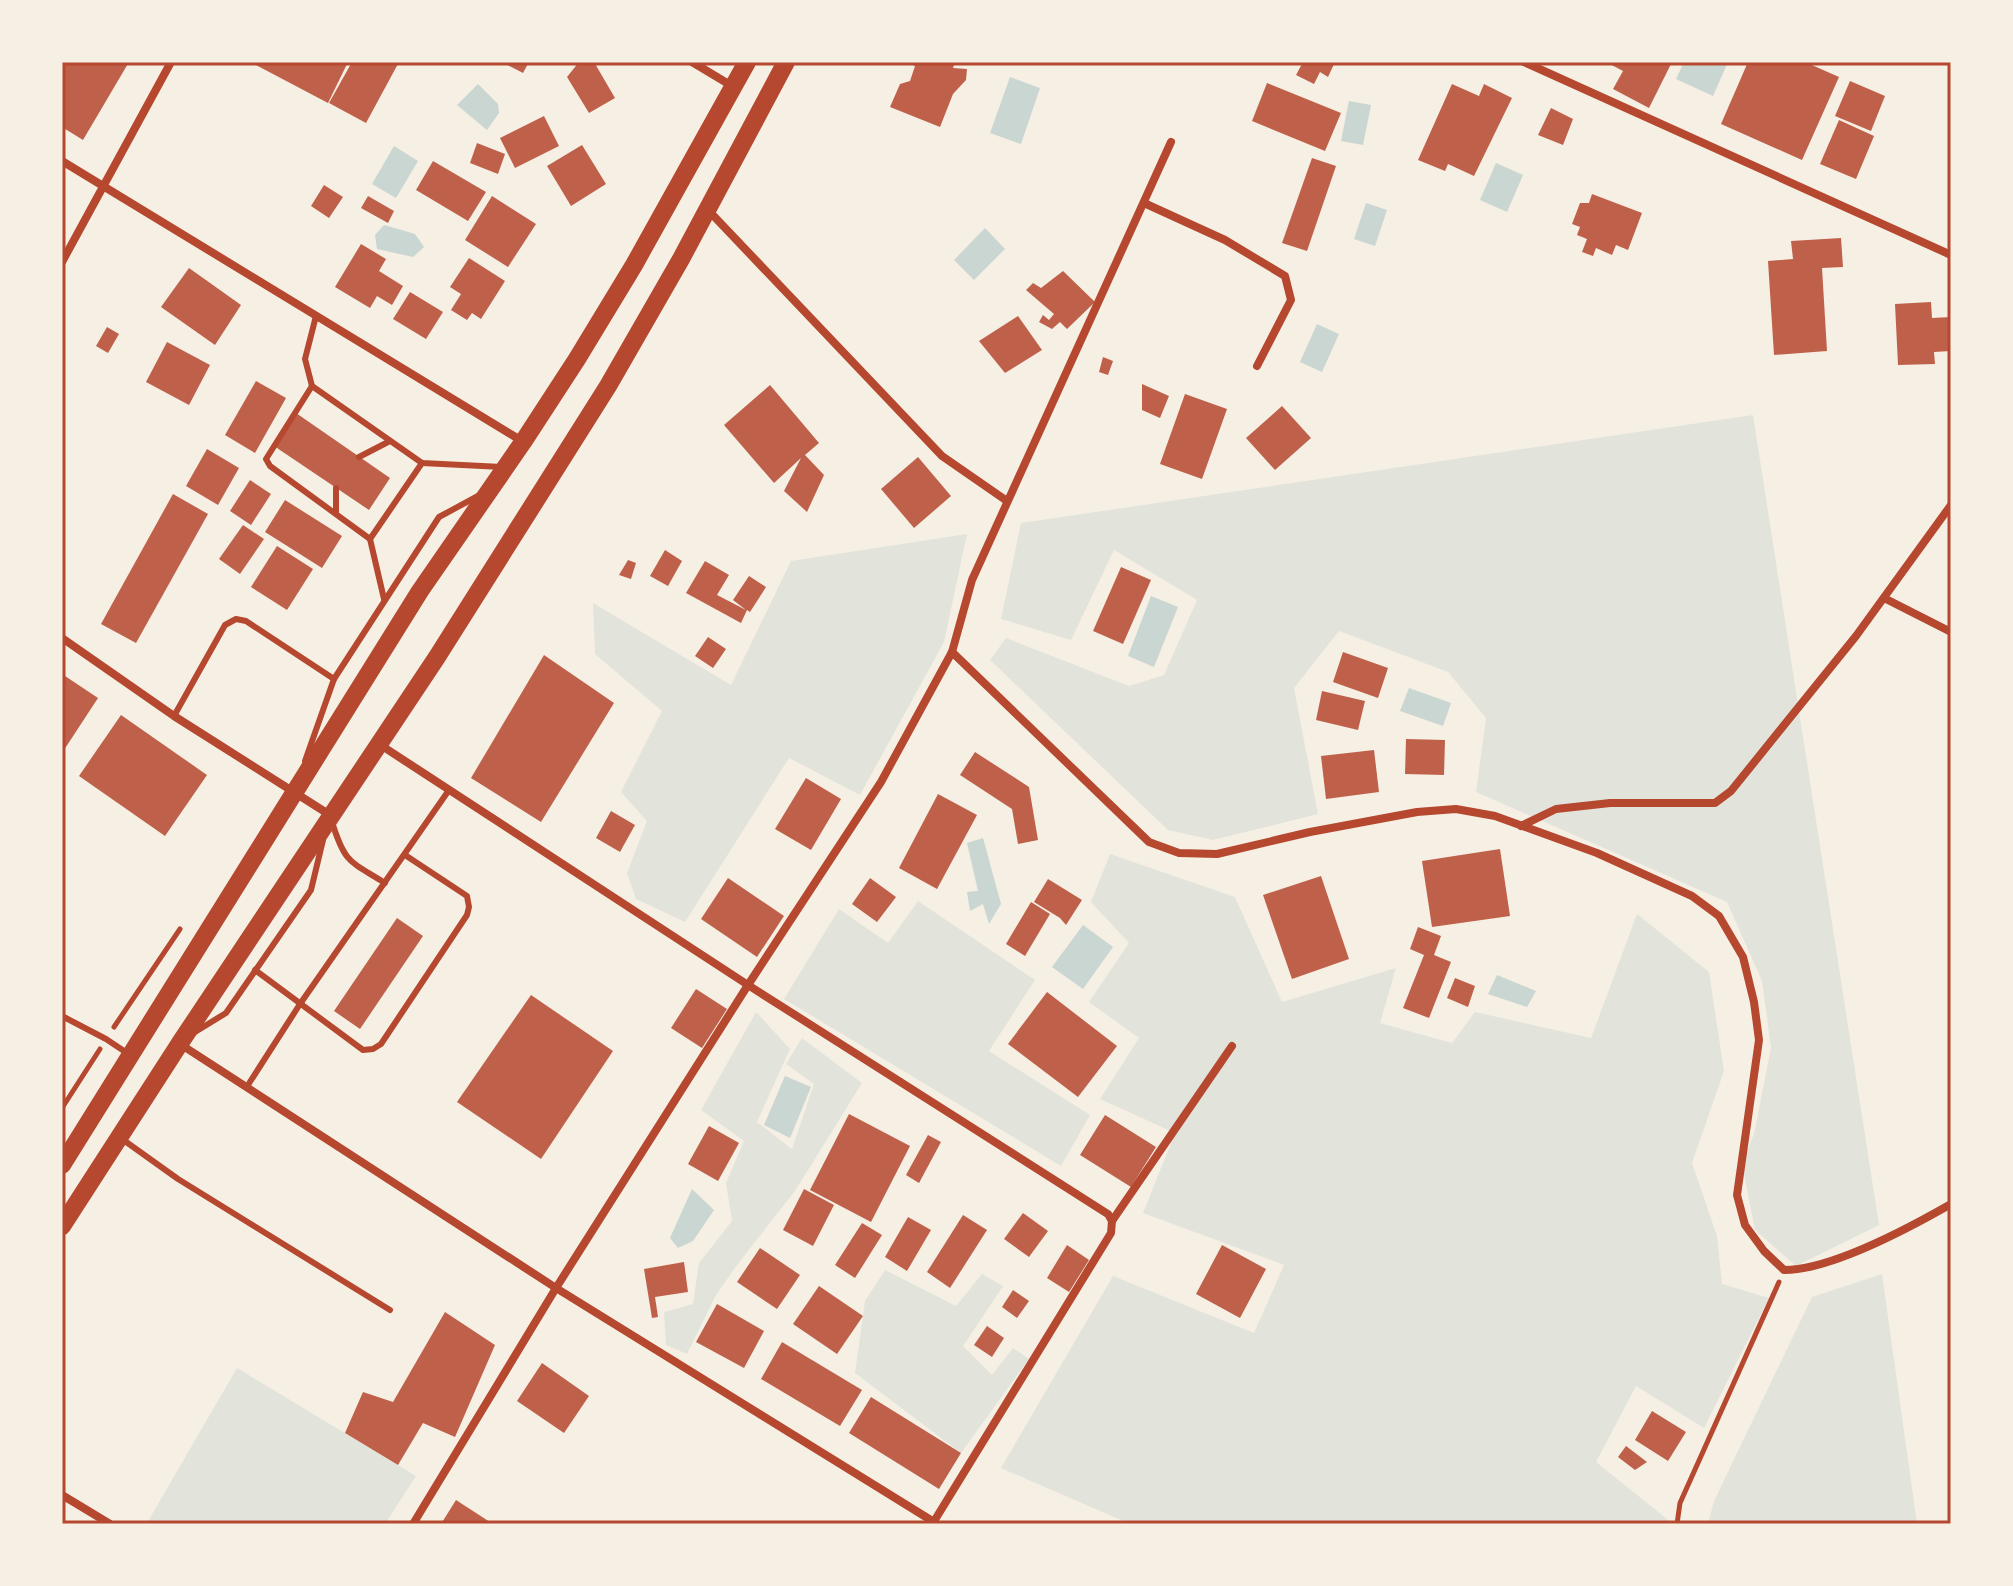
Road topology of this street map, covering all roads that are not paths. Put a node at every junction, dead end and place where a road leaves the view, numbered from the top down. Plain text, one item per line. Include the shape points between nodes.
1 (171, 62) edge
2 (692, 62) edge
3 (747, 62) edge
4 (786, 62) edge
5 (1524, 62) edge
6 (734, 87) junction
7 (1171, 142) dead end
8 (62, 161) edge
9 (103, 187) junction
10 (1144, 203) junction
11 (708, 210) junction
12 (1951, 255) edge
13 (62, 262) edge
14 (316, 316) junction
15 (1257, 366) dead end
16 (312, 386) junction
17 (390, 441) junction
18 (523, 442) junction
19 (359, 457) dead end
20 (422, 463) junction
21 (505, 467) junction
22 (336, 488) dead end
23 (491, 488) junction
24 (1007, 501) junction
25 (1951, 505) edge
26 (336, 513) junction
27 (370, 539) junction
28 (1884, 598) junction
29 (385, 601) junction
30 (1951, 632) edge
31 (62, 638) edge
32 (952, 652) junction
33 (334, 679) junction
34 (174, 716) junction
35 (378, 744) junction
36 (449, 790) junction
37 (294, 792) junction
38 (330, 815) junction
39 (1521, 826) junction
40 (405, 855) junction
41 (385, 883) junction
42 (255, 970) junction
43 (748, 985) junction
44 (300, 1004) junction
45 (62, 1016) edge
46 (181, 1042) junction
47 (1232, 1046) dead end
48 (130, 1055) junction
49 (248, 1085) junction
50 (119, 1137) junction
51 (62, 1165) edge
52 (1951, 1204) edge
53 (1112, 1221) junction
54 (62, 1226) edge
55 (556, 1288) junction
56 (390, 1310) dead end
57 (62, 1495) edge
58 (933, 1523) edge
59 (110, 1524) edge
60 (413, 1524) edge

1 - 9 street
2 - 6 street
3 - 6 main road
4 - 11 main road
5 - 12 street
6 - 18 main road via 634,265
7 - 10 street
8 - 9 street
9 - 13 street
9 - 14 street
10 - 15 street via 1225,240 1285,276 1291,300
10 - 24 street
11 - 24 street via 942,456
11 - 35 main road via 608,386
14 - 16 lane via 305,359
14 - 18 street
16 - 17 lane
16 - 26 lane via 266,459
17 - 19 lane
17 - 20 lane
18 - 21 main road
20 - 21 lane
20 - 27 lane
21 - 23 main road
22 - 26 lane
23 - 29 lane via 439,517
23 - 37 main road
24 - 32 street via 972,580
25 - 28 street
26 - 27 lane
27 - 29 lane
28 - 30 street
28 - 39 street via 1731,791 1715,803 1556,809
29 - 33 lane
31 - 34 street
32 - 39 street via 1149,842 1179,853 1217,854 1417,812 1456,809
32 - 43 street via 881,782
33 - 34 lane via 236,619 225,625
33 - 37 lane
34 - 37 street
35 - 36 street
35 - 38 main road
36 - 40 lane
36 - 43 street
37 - 38 street
37 - 48 main road
38 - 41 lane via 347,859
38 - 42 lane via 311,890
38 - 46 main road
39 - 52 street via 1692,896 1719,916 1743,957 1759,1040 1737,1195 1745,1225 1784,1270 1822,1265
40 - 41 lane
40 - 44 lane via 467,896 469,907 381,1044 363,1050
41 - 44 lane
42 - 44 lane
42 - 46 lane via 226,1013
43 - 53 street
43 - 55 street
44 - 49 lane
45 - 48 lane
46 - 49 street
46 - 50 main road
47 - 53 street
48 - 51 main road
49 - 55 street
50 - 54 main road
50 - 56 lane
53 - 58 street via 1111,1233
55 - 58 street
55 - 60 street
57 - 59 street

